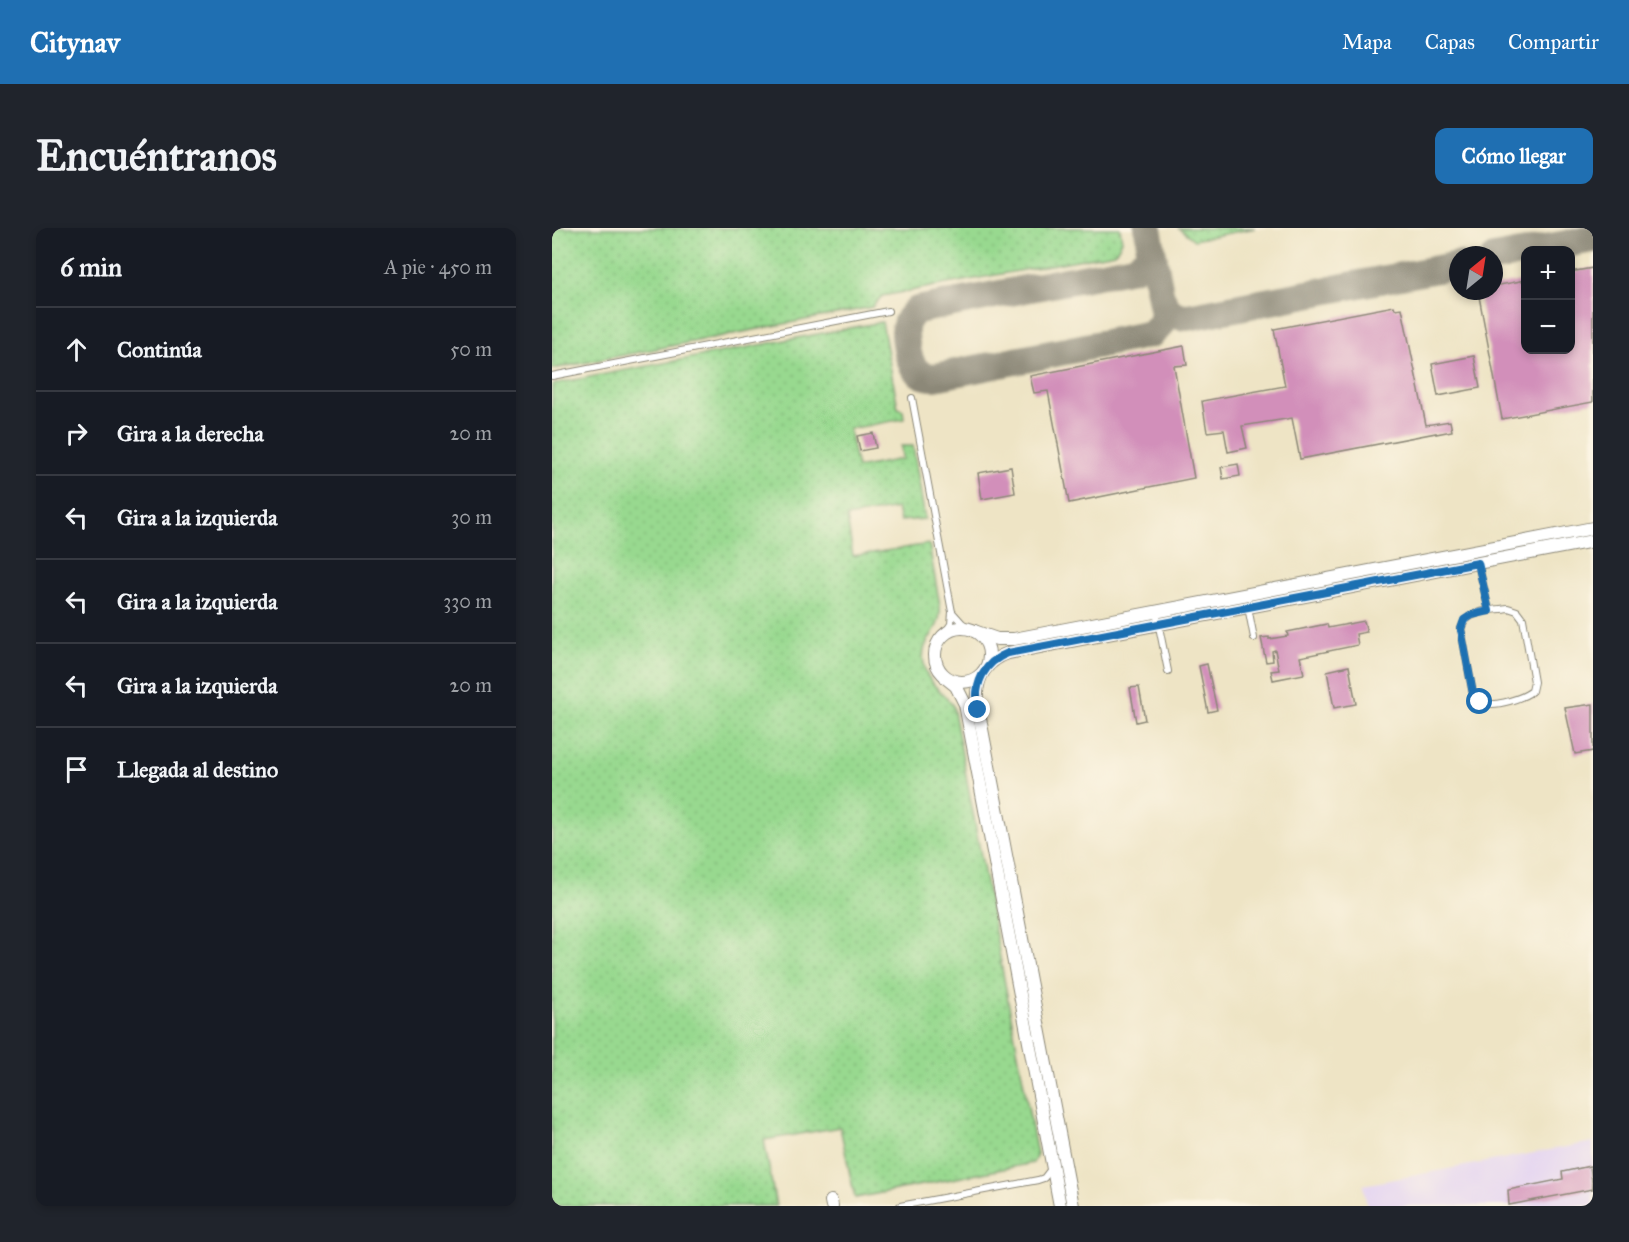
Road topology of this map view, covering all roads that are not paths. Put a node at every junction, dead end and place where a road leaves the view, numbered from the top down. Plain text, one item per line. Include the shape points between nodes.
1 (888, 311) dead end
2 (552, 376) edge
3 (912, 398) dead end
4 (1593, 528) edge
5 (1593, 541) edge
6 (1478, 563) junction
7 (1248, 607) junction
8 (1489, 611) junction
9 (952, 612) junction
10 (1158, 618) junction
11 (974, 632) junction
12 (942, 637) junction
13 (1254, 638) dead end
14 (985, 670) junction
15 (1168, 671) dead end
16 (946, 678) junction
17 (1048, 1109) junction
18 (1051, 1124) junction
19 (1052, 1160) junction
20 (1038, 1180) junction
21 (1058, 1192) junction
22 (900, 1206) edge
23 (1060, 1206) edge
24 (1073, 1206) edge

1 - 2 lane
3 - 9 lane
4 - 10 street
5 - 6 street
6 - 7 street
6 - 8 lane
7 - 10 street
7 - 13 lane
8 - 8 lane via 1508,608 1523,619 1534,682 1532,691 1524,697 1488,705 1473,694 1461,629 1464,620
9 - 11 lane
9 - 12 lane via 951,624
10 - 11 street via 1014,639
10 - 14 street via 1008,653
10 - 15 lane
11 - 12 street via 960,628
11 - 14 street via 988,648
12 - 16 street via 934,655
14 - 16 street via 967,682
14 - 17 street via 978,682 977,703
16 - 17 street via 956,686 965,704
17 - 18 street
18 - 19 street
18 - 24 street
19 - 20 lane via 1049,1172
19 - 21 street
20 - 21 lane via 1050,1183
20 - 22 lane
21 - 23 street

